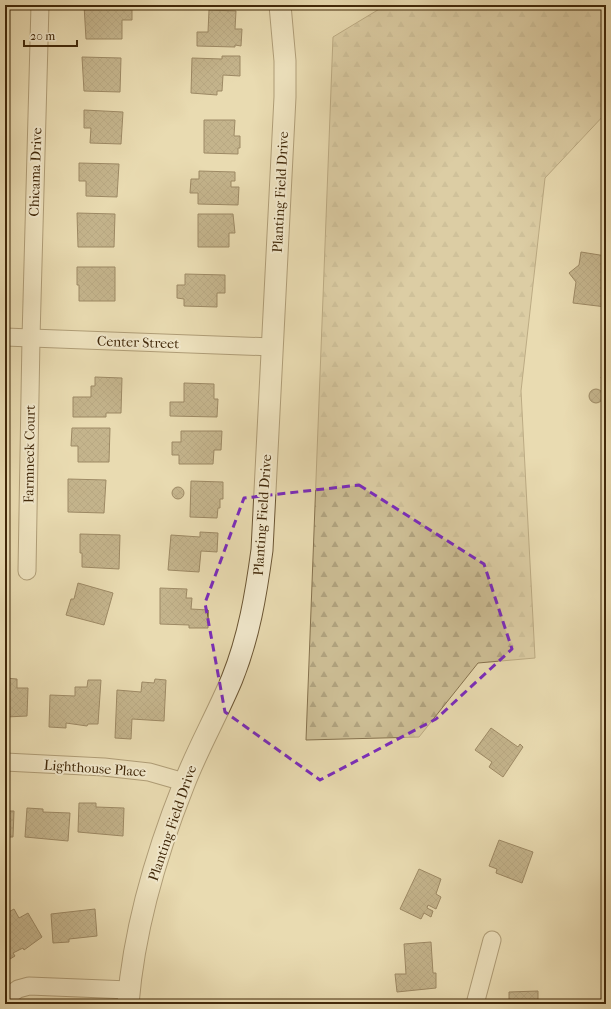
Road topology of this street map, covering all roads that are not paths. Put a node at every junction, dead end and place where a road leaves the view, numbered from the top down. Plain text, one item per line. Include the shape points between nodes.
1 (40, 5) edge
2 (280, 5) edge
3 (5, 336) edge
4 (31, 338) junction
5 (272, 347) junction
6 (27, 571) dead end
7 (5, 762) edge
8 (184, 782) junction
9 (492, 940) dead end
10 (128, 997) edge
11 (5, 998) edge
12 (475, 1004) edge

1 - 4 street, Chicama Drive
2 - 5 street, Planting Field Drive via 285,97
3 - 4 street, Center Street
4 - 5 street, Center Street
4 - 6 street, Farmneck Court
5 - 8 street, Planting Field Drive via 262,550 256,597 232,678
7 - 8 street, Lighthouse Place via 149,772
8 - 10 street, Planting Field Drive via 151,878
9 - 12 street
10 - 11 street via 29,986 18,989

